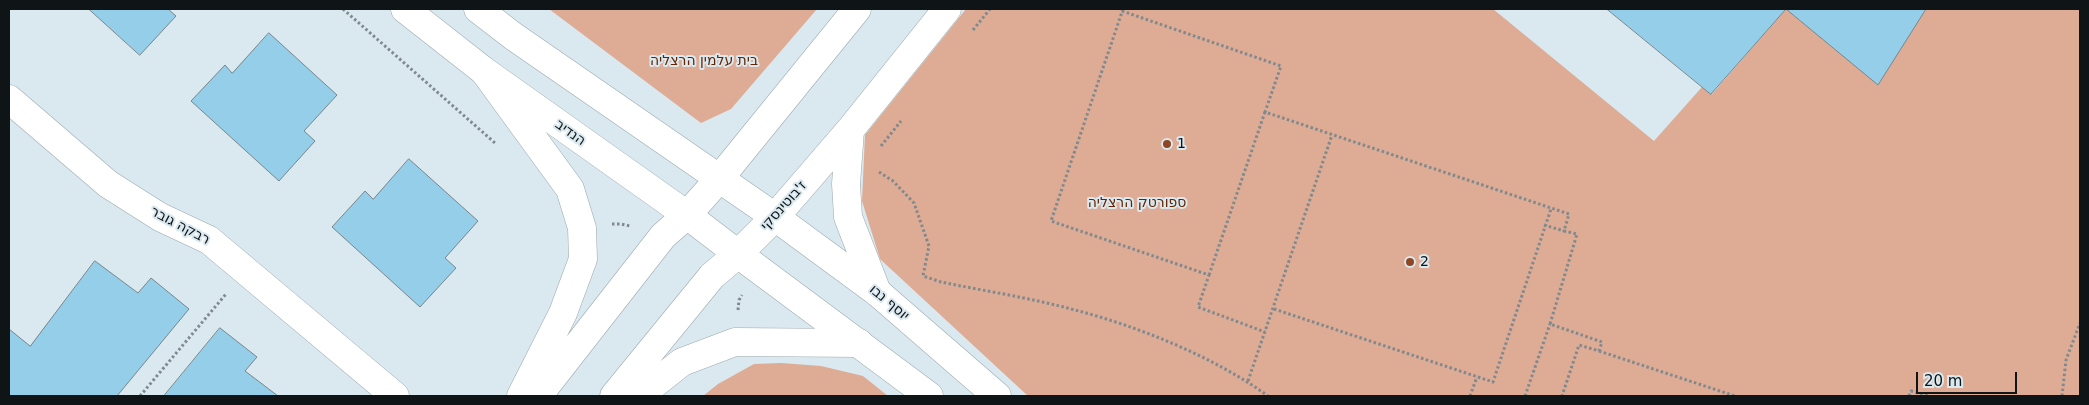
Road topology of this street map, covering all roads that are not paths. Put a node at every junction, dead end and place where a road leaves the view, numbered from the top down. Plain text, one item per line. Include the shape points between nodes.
1 (404, 9) edge
2 (478, 9) edge
3 (857, 9) edge
4 (947, 9) edge
5 (484, 71) junction
6 (9, 99) edge
7 (850, 130) junction
8 (719, 179) junction
9 (687, 215) junction
10 (775, 217) junction
11 (738, 254) junction
12 (877, 292) junction
13 (858, 343) junction
14 (394, 396) edge
15 (521, 396) edge
16 (538, 396) edge
17 (614, 396) edge
18 (639, 396) edge
19 (929, 396) edge
20 (997, 396) edge

1 - 5 street, הנדיב
2 - 8 street
3 - 8 street
4 - 7 street, ז'בוטינסקי
5 - 9 street, הנדיב
5 - 15 street via 570,189 582,228 583,259 563,313
6 - 14 street, רבקה גובר via 108,184 160,217 209,240
7 - 10 street, ז'בוטינסקי
7 - 12 street via 846,184 848,217
8 - 9 street
8 - 10 street
9 - 11 street, הנדיב
9 - 16 street via 663,236
10 - 11 street, ז'בוטינסקי
10 - 12 street, יוסף נבו
11 - 13 street
11 - 17 street, ז'בוטינסקי via 712,276
12 - 20 street, יוסף נבו
13 - 18 street via 734,342 682,362
13 - 19 street

